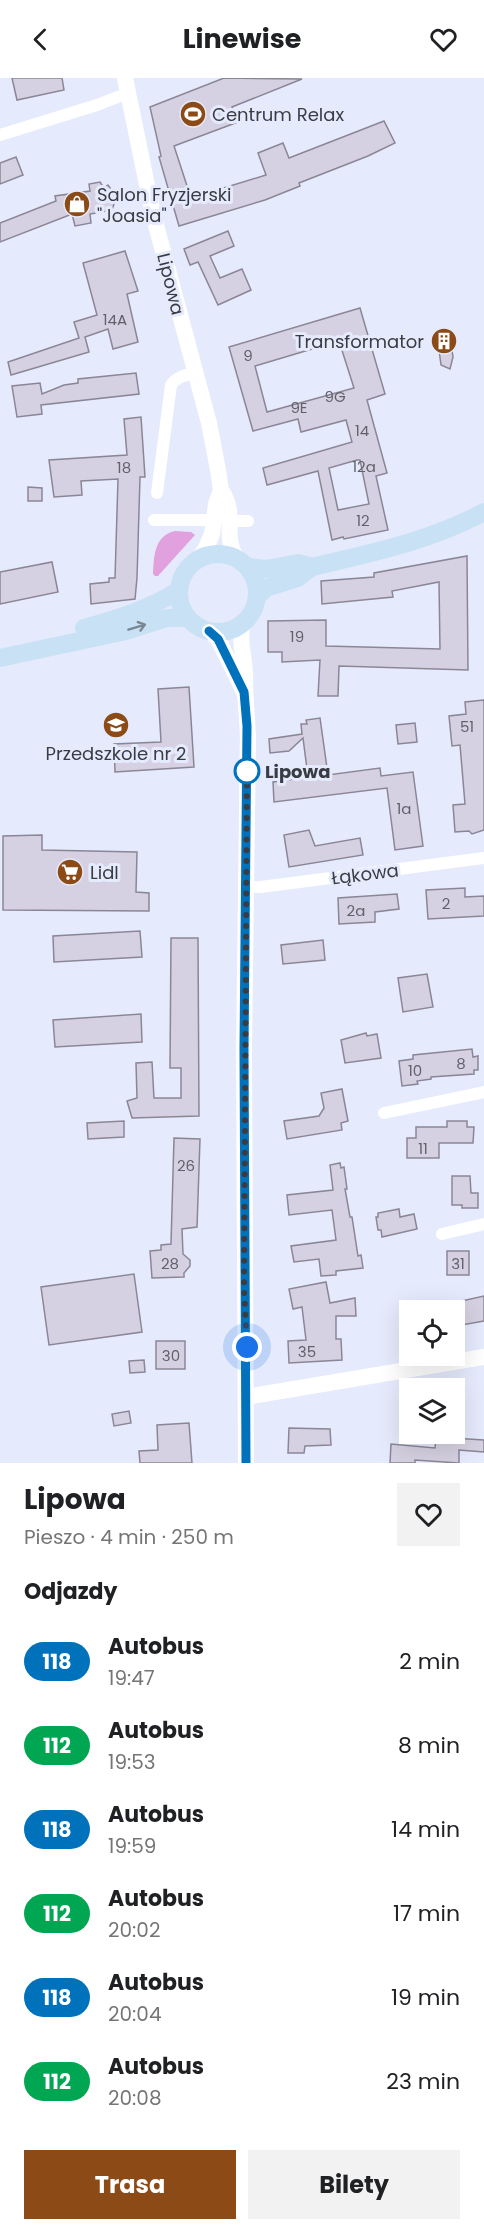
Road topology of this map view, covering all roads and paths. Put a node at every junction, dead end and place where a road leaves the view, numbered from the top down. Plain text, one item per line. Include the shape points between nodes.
1 (126, 85) edge
2 (0, 135) edge
3 (194, 373) junction
4 (221, 489) junction
5 (157, 493) dead end
6 (484, 512) edge
7 (154, 520) dead end
8 (209, 520) dead end
9 (234, 521) dead end
10 (248, 521) dead end
11 (199, 558) junction
12 (242, 562) junction
13 (312, 567) junction
14 (179, 590) junction
15 (257, 597) junction
16 (188, 618) junction
17 (243, 623) junction
18 (209, 631) junction
19 (0, 646) edge
20 (0, 658) edge
21 (244, 692) junction
22 (484, 858) edge
23 (246, 888) junction
24 (484, 1092) edge
25 (384, 1113) dead end
26 (484, 1224) edge
27 (442, 1234) dead end
28 (484, 1357) edge
29 (246, 1397) junction
30 (246, 1463) edge

1 - 2 street via 97,105
1 - 3 street, Lipowa via 153,214
3 - 4 street, Lipowa via 209,423
3 - 5 street via 171,386
4 - 11 street, Lipowa via 211,539
4 - 12 street, Lipowa via 230,509 230,544
6 - 13 main road via 425,538
7 - 8 street
9 - 10 street
11 - 12 main road via 218,553
11 - 14 main road via 185,571
12 - 13 main road via 266,569 298,563
12 - 15 main road via 254,577
13 - 15 main road via 298,578 266,588
14 - 16 main road
14 - 19 main road via 156,604 113,620
15 - 17 main road via 254,609
16 - 18 main road
20 -> 16 main road via 126,631 167,618
17 - 18 main road via 227,631
17 - 21 street
18 - 21 street via 218,639
21 - 23 street via 248,737
22 - 23 street, Łąkowa
23 - 29 street
24 - 25 street
26 - 27 street
28 - 29 street
29 - 30 street

